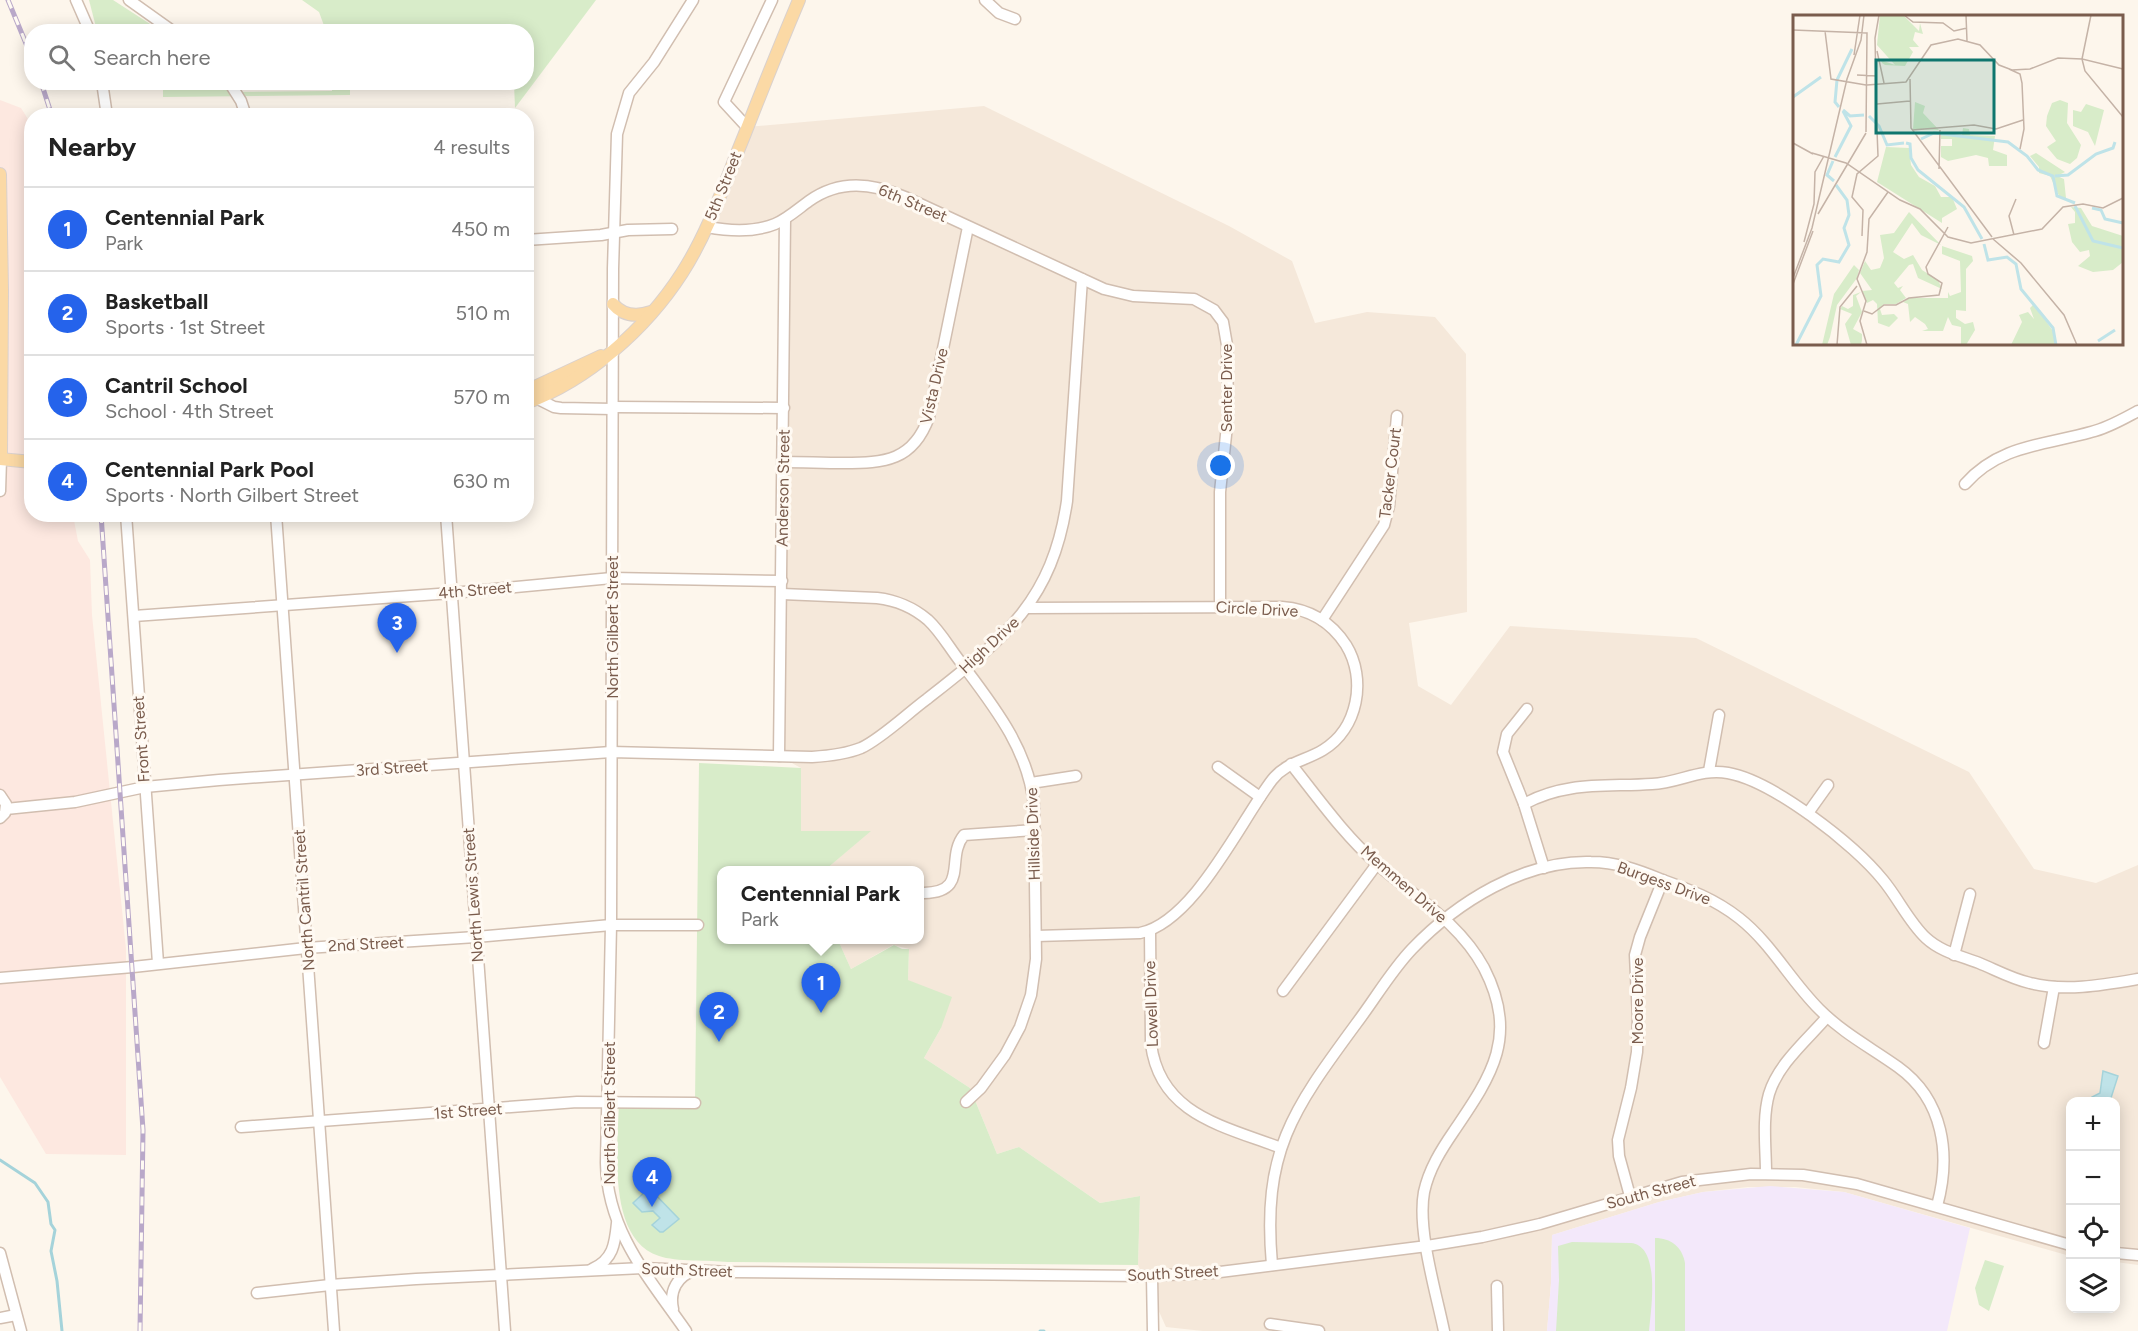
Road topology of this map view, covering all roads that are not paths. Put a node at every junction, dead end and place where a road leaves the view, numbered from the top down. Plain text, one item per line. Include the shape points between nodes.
1 (76, 0) edge
2 (129, 0) edge
3 (693, 0) edge
4 (772, 0) edge
5 (799, 0) edge
6 (985, 0) edge
7 (1016, 19) dead end
8 (86, 24) edge
9 (163, 24) edge
10 (103, 90) edge
11 (234, 90) edge
12 (106, 108) edge
13 (244, 108) edge
14 (747, 127) junction
15 (0, 174) edge
16 (785, 219) junction
17 (707, 227) junction
18 (968, 227) junction
19 (672, 229) dead end
20 (614, 233) junction
21 (534, 239) edge
22 (1082, 279) junction
23 (1, 290) edge
24 (613, 304) junction
25 (651, 312) junction
26 (613, 351) junction
27 (534, 387) edge
28 (534, 400) edge
29 (534, 402) edge
30 (613, 408) junction
31 (784, 408) junction
32 (2138, 411) edge
33 (1397, 417) dead end
34 (24, 455) edge
35 (1, 459) edge
36 (24, 461) edge
37 (783, 462) junction
38 (1965, 484) dead end
39 (0, 491) edge
40 (127, 522) edge
41 (277, 522) edge
42 (447, 522) edge
43 (612, 578) junction
44 (782, 581) junction
45 (452, 593) junction
46 (782, 594) junction
47 (283, 605) junction
48 (1220, 607) junction
49 (1027, 608) junction
50 (134, 615) junction
51 (1322, 620) junction
52 (965, 668) junction
53 (1527, 709) dead end
54 (1719, 715) dead end
55 (611, 752) junction
56 (779, 756) junction
57 (464, 764) junction
58 (1291, 764) junction
59 (1218, 767) dead end
60 (1709, 771) junction
61 (296, 775) junction
62 (1076, 776) dead end
63 (1031, 783) junction
64 (1828, 785) dead end
65 (145, 787) junction
66 (0, 795) edge
67 (1260, 797) junction
68 (1524, 804) junction
69 (3, 813) edge
70 (1808, 813) junction
71 (1035, 830) junction
72 (1377, 864) junction
73 (1544, 868) junction
74 (1663, 880) junction
75 (924, 893) dead end
76 (1970, 894) dead end
77 (1446, 919) junction
78 (611, 925) junction
79 (698, 926) dead end
80 (1150, 931) junction
81 (1036, 936) junction
82 (476, 937) junction
83 (306, 948) junction
84 (1954, 954) junction
85 (158, 963) junction
86 (0, 978) edge
87 (2138, 979) edge
88 (2054, 987) junction
89 (1283, 991) dead end
90 (1827, 1017) junction
91 (2044, 1043) dead end
92 (608, 1101) junction
93 (966, 1102) dead end
94 (695, 1103) dead end
95 (490, 1109) junction
96 (320, 1120) junction
97 (241, 1128) dead end
98 (1281, 1148) junction
99 (1766, 1173) junction
100 (1630, 1196) junction
101 (1937, 1206) junction
102 (617, 1223) junction
103 (2066, 1244) edge
104 (1427, 1246) junction
105 (0, 1253) edge
106 (2120, 1253) edge
107 (2138, 1255) edge
108 (1272, 1265) junction
109 (643, 1268) junction
110 (591, 1270) junction
111 (695, 1270) junction
112 (501, 1275) junction
113 (1152, 1276) junction
114 (330, 1285) junction
115 (1497, 1286) dead end
116 (257, 1293) dead end
117 (16, 1315) junction
118 (675, 1315) junction
119 (0, 1318) edge
120 (1270, 1324) dead end
121 (1153, 1330) edge
122 (21, 1331) edge
123 (334, 1331) edge
124 (505, 1331) edge
125 (686, 1331) edge
126 (1319, 1331) edge
127 (1444, 1331) edge
128 (1498, 1331) edge

1 - 8 street
2 - 9 street
3 - 20 street, North Gilbert Street via 654,62 629,93 617,134
4 - 14 street via 724,102
5 - 14 main road, 5th Street
6 - 7 street via 999,13
10 - 12 street
11 - 13 street
14 - 17 main road, 5th Street
15 - 23 main road
16 - 17 street, 6th Street via 754,230
16 - 18 street, 6th Street via 829,190 857,185 894,193
16 - 31 street, Anderson Street
17 - 25 main road, 5th Street via 682,273
18 - 22 street, 6th Street
18 - 37 street, Vista Drive via 929,417 917,440 898,456 883,461
19 - 20 street
20 - 21 street
20 - 24 street, North Gilbert Street
22 - 48 street, Senter Drive via 1124,295 1194,299 1214,310 1223,322 1228,417 1220,483
22 - 49 street, High Drive via 1065,511 1050,564
23 - 35 main road
24 - 25 main road via 630,315
24 - 26 street, North Gilbert Street
25 - 26 main road, 5th Street
26 - 27 main road, 5th Street
26 - 28 main road, 5th Street via 579,378
26 - 30 street, North Gilbert Street
29 - 30 street via 561,408
30 - 31 street
30 - 43 street, North Gilbert Street
31 - 37 street, Anderson Street
32 - 38 street via 2101,429 1998,457
33 - 51 street, Tacker Court via 1384,525
34 - 35 main road
35 - 36 main road
35 - 39 street
37 - 44 street, Anderson Street
40 - 50 street, Front Street
41 - 47 street, North Cantril Street
42 - 45 street, North Lewis Street
43 - 44 street, 4th Street
43 - 45 street, 4th Street
43 - 55 street, North Gilbert Street
44 - 46 street, Anderson Street
45 - 47 street, 4th Street
45 - 57 street, North Lewis Street
46 - 52 street, Hillside Drive via 893,601 927,619
46 - 56 street, Anderson Street
47 - 50 street, 4th Street
47 - 61 street, North Cantril Street
48 - 49 street, Circle Drive
48 - 51 street, Circle Drive via 1290,608
49 - 52 street, High Drive via 1004,635
50 - 65 street, Front Street
51 - 58 street, Circle Drive via 1342,639 1353,659 1357,679 1355,707 1334,743
52 - 56 street, High Drive via 863,747 821,756
52 - 63 street, Hillside Drive via 1012,737
53 - 68 street via 1507,734 1503,746
54 - 60 street
55 - 56 street, 3rd Street
55 - 57 street, 3rd Street
55 - 78 street, North Gilbert Street
57 - 61 street, 3rd Street
57 - 82 street, North Lewis Street
58 - 67 street, Circle Drive via 1279,772
58 - 72 street, Memmen Drive
59 - 67 street
60 - 68 street via 1657,784 1556,790
60 - 70 street via 1754,781
61 - 65 street, 3rd Street
61 - 83 street, North Cantril Street
62 - 63 street
63 - 71 street, Hillside Drive
64 - 70 street
65 - 69 street, 3rd Street
65 - 85 street, Front Street
66 - 69 street via 4,800
67 - 80 street, Circle Drive via 1205,880 1173,916
68 - 73 street
70 - 84 street via 1881,876 1925,938
71 - 75 street via 964,835 949,885 940,892
71 - 81 street, Hillside Drive
72 - 77 street, Memmen Drive
72 - 89 street
73 - 74 street, Burgess Drive via 1603,862
73 - 77 street, Burgess Drive via 1491,889
74 - 90 street, Burgess Drive via 1712,900 1740,918
74 - 100 street, Moore Drive via 1635,955 1637,1052 1618,1140
76 - 84 street
77 - 98 street, Burgess Drive via 1406,955 1328,1062 1302,1100
77 - 104 street, Memmen Drive via 1484,968 1499,1014 1500,1037 1495,1064 1484,1088 1431,1170 1424,1192 1422,1221
78 - 79 street, 2nd Street
78 - 82 street, 2nd Street
78 - 92 street, North Gilbert Street
80 - 81 street, Circle Drive
80 - 98 street, Lowell Drive via 1150,1044 1165,1087 1192,1112
81 - 93 street, Hillside Drive via 1035,976 1020,1027 998,1066
82 - 83 street, 2nd Street
82 - 95 street, North Lewis Street
83 - 85 street, 2nd Street
83 - 96 street, North Cantril Street
84 - 88 street via 2019,980
85 - 86 street, 2nd Street
87 - 88 street
88 - 91 street
90 - 99 street via 1784,1066 1769,1094
90 - 101 street, Burgess Drive via 1905,1072 1930,1104 1939,1124 1944,1152 1944,1176
92 - 94 street, 1st Street
92 - 95 street, 1st Street
92 - 102 street, North Gilbert Street via 608,1195
95 - 96 street, 1st Street
95 - 112 street, North Lewis Street
96 - 97 street, 1st Street
96 - 114 street, North Cantril Street
98 - 108 street, Burgess Drive via 1270,1201
99 - 100 street, South Street via 1682,1182
99 - 101 street, South Street via 1839,1180
100 - 104 street, South Street via 1518,1229
101 - 103 street, South Street
102 - 109 street, North Gilbert Street
102 - 110 street via 610,1256
104 - 108 street, South Street
104 - 127 street, Memmen Drive
105 - 117 street
106 - 107 street
108 - 113 street, South Street
109 - 110 street, South Street
109 - 111 street, South Street
109 - 118 street, North Gilbert Street
110 - 112 street, South Street
111 - 113 street, South Street
111 - 118 street via 675,1285
112 - 114 street, South Street
112 - 124 street, North Lewis Street
113 - 121 street
114 - 116 street, South Street
114 - 123 street, North Cantril Street
115 - 128 street
117 - 119 street
117 - 122 street
118 - 125 street, North Gilbert Street
120 - 126 street

